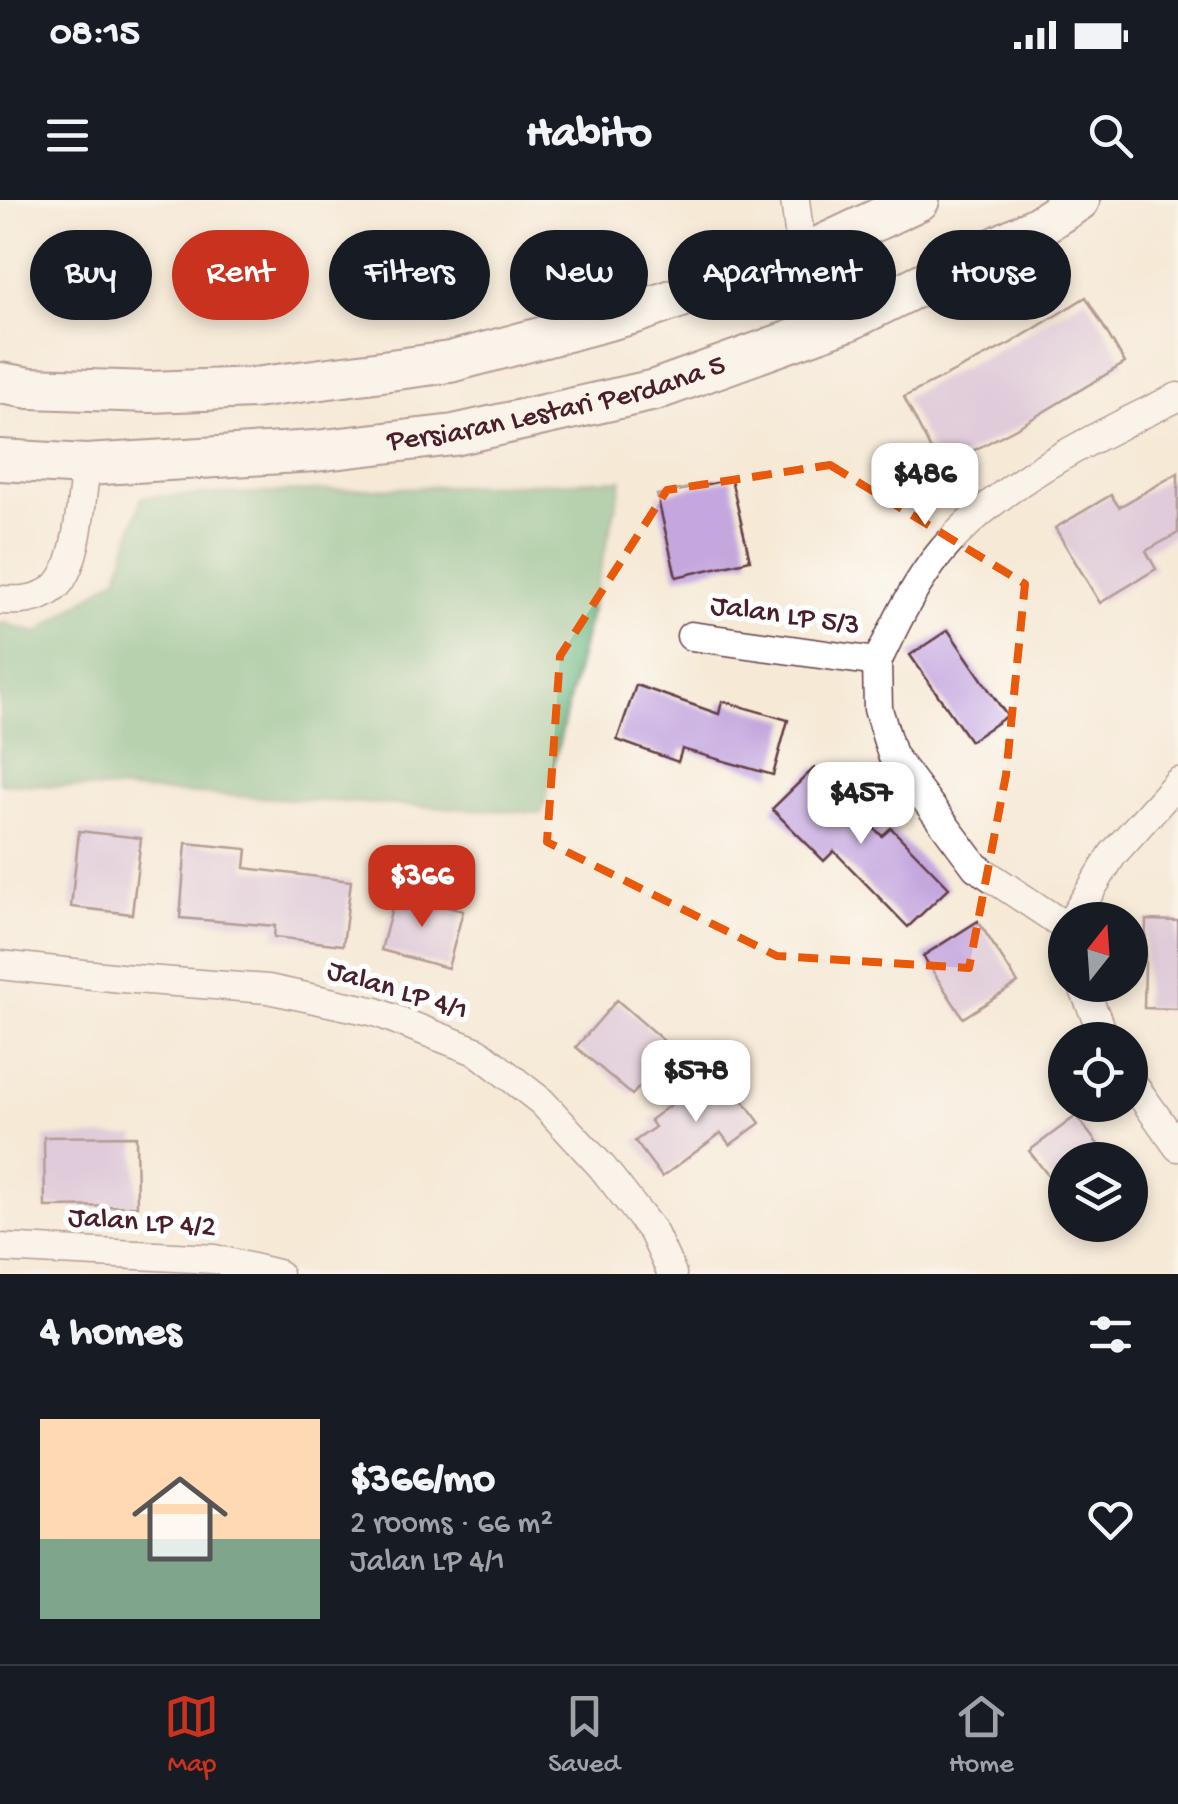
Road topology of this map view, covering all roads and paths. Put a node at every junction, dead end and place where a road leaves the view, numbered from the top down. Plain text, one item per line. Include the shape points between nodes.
1 (794, 200) edge
2 (919, 200) edge
3 (1079, 200) edge
4 (798, 230) edge
5 (855, 230) edge
6 (668, 302) edge
7 (0, 383) edge
8 (1178, 398) edge
9 (0, 460) edge
10 (86, 465) junction
11 (0, 600) edge
12 (691, 636) dead end
13 (878, 662) junction
14 (1178, 782) edge
15 (1083, 902) edge
16 (1048, 915) edge
17 (0, 965) edge
18 (1148, 1105) edge
19 (1178, 1146) edge
20 (0, 1248) edge
21 (278, 1274) edge
22 (672, 1274) edge

1 - 4 street
2 - 5 main road
3 - 10 main road, Persiaran Lestari Perdana 5 via 849,320 655,390 454,435
6 - 7 main road via 450,362 254,388 150,392
8 - 13 street, Jalan LP 5/3 via 1080,443 964,528 905,604
9 - 10 main road, Persiaran Lestari Perdana 5
10 - 11 street via 70,564 55,588 28,601
12 - 13 street, Jalan LP 5/3
13 - 16 street via 878,709 892,755 976,866
14 - 15 street via 1113,854
17 - 22 street, Jalan LP 4/1 via 268,989 376,1012 478,1052 542,1102 602,1167 653,1232
18 - 19 street
20 - 21 street, Jalan LP 4/2 via 215,1259

